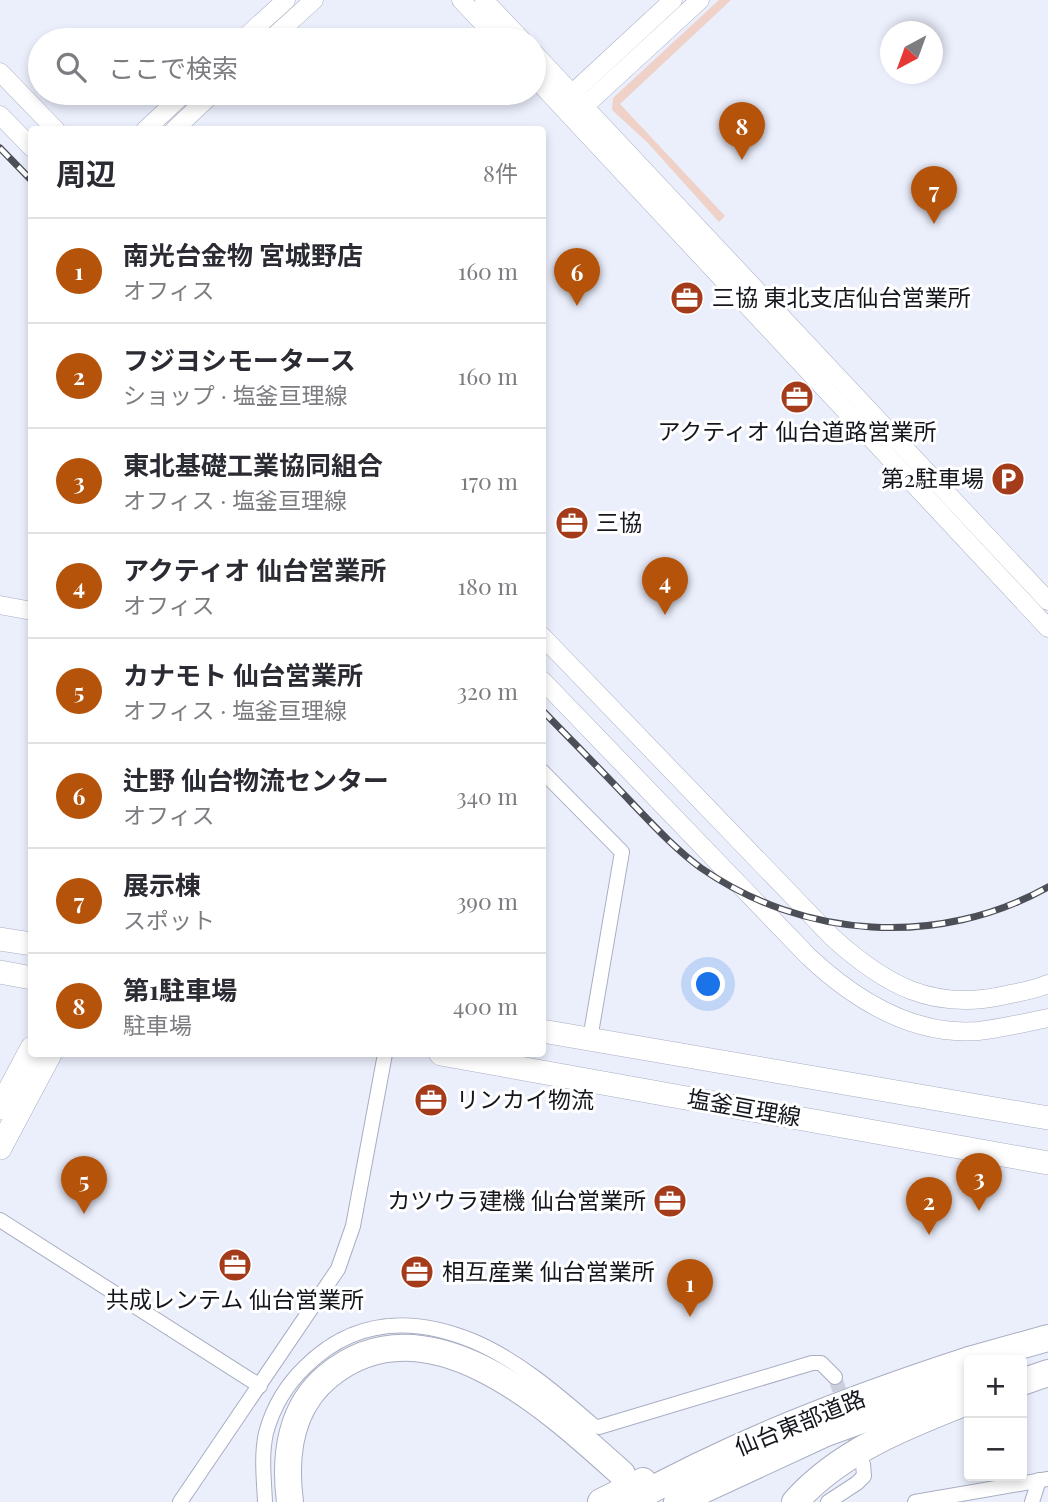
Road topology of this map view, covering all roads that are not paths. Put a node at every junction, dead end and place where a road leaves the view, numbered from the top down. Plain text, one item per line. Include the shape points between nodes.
1 (286, 0) edge
2 (314, 0) edge
3 (461, 0) edge
4 (484, 0) edge
5 (673, 0) edge
6 (700, 0) edge
7 (255, 28) edge
8 (283, 28) edge
9 (488, 28) edge
10 (511, 28) edge
11 (546, 70) edge
12 (0, 72) edge
13 (546, 87) edge
14 (28, 101) edge
15 (32, 105) edge
16 (172, 105) edge
17 (201, 105) edge
18 (572, 106) junction
19 (0, 115) edge
20 (52, 126) edge
21 (149, 126) edge
22 (178, 126) edge
23 (28, 144) edge
24 (1048, 601) edge
25 (0, 606) edge
26 (28, 610) edge
27 (1048, 628) edge
28 (546, 640) edge
29 (546, 684) edge
30 (546, 775) edge
31 (0, 939) edge
32 (28, 943) edge
33 (0, 972) edge
34 (28, 977) edge
35 (1048, 984) edge
36 (1048, 1018) edge
37 (546, 1032) edge
38 (590, 1039) junction
39 (28, 1056) edge
40 (48, 1057) edge
41 (384, 1057) edge
42 (458, 1057) edge
43 (0, 1108) edge
44 (1048, 1118) edge
45 (0, 1148) edge
46 (1048, 1163) edge
47 (0, 1220) edge
48 (1048, 1338) edge
49 (987, 1355) edge
50 (1048, 1358) edge
51 (964, 1362) edge
52 (1027, 1364) edge
53 (1048, 1373) edge
54 (835, 1377) dead end
55 (1027, 1380) edge
56 (964, 1383) edge
57 (260, 1386) junction
58 (964, 1403) edge
59 (817, 1414) junction
60 (863, 1464) dead end
61 (1044, 1479) edge
62 (611, 1485) edge
63 (958, 1498) edge
64 (632, 1500) edge
65 (180, 1502) edge
66 (265, 1502) edge
67 (290, 1502) edge
68 (308, 1502) edge
69 (677, 1502) edge
70 (795, 1502) edge
71 (828, 1502) edge
72 (915, 1502) edge
73 (1032, 1502) edge

1 - 7 street
2 - 8 street
3 - 9 street
4 - 10 street
5 - 18 street
6 - 18 street
11 - 18 street
12 - 14 street
13 - 18 street
15 - 20 street
16 - 21 street
17 - 22 street
18 - 24 street
18 - 27 street
19 - 23 street
25 - 26 street
28 - 35 street via 856,959 887,980 924,994 963,1001
29 - 36 street via 809,957 857,997 929,1028 977,1031
30 - 38 street via 622,852
31 - 32 main road
33 - 34 main road
37 - 38 main road, 塩釜亘理線
38 - 44 main road, 塩釜亘理線
39 - 43 main road
40 - 45 main road
41 - 57 street via 353,1226 338,1269
42 - 46 main road, 塩釜亘理線
47 - 57 street
48 - 49 highway, 仙台東部道路
50 - 52 highway
51 - 59 highway, 仙台東部道路
53 - 55 highway
54 - 66 street via 821,1363 811,1363 599,1427 527,1372 474,1341 425,1327 368,1328 316,1355 284,1390 266,1434
56 - 69 highway, 仙台東部道路 via 826,1433
57 - 65 street
58 - 70 highway via 877,1441 821,1478
59 - 62 highway via 730,1440
59 - 64 highway, 仙台東部道路
60 - 71 street via 864,1476
61 - 63 street
61 - 73 street
62 - 67 highway via 567,1425 490,1372 463,1359 412,1347 373,1352 338,1368 309,1396 291,1434
62 - 68 highway via 547,1426 490,1387 417,1361 376,1366 345,1380 320,1404 303,1444 301,1464
63 - 72 street

